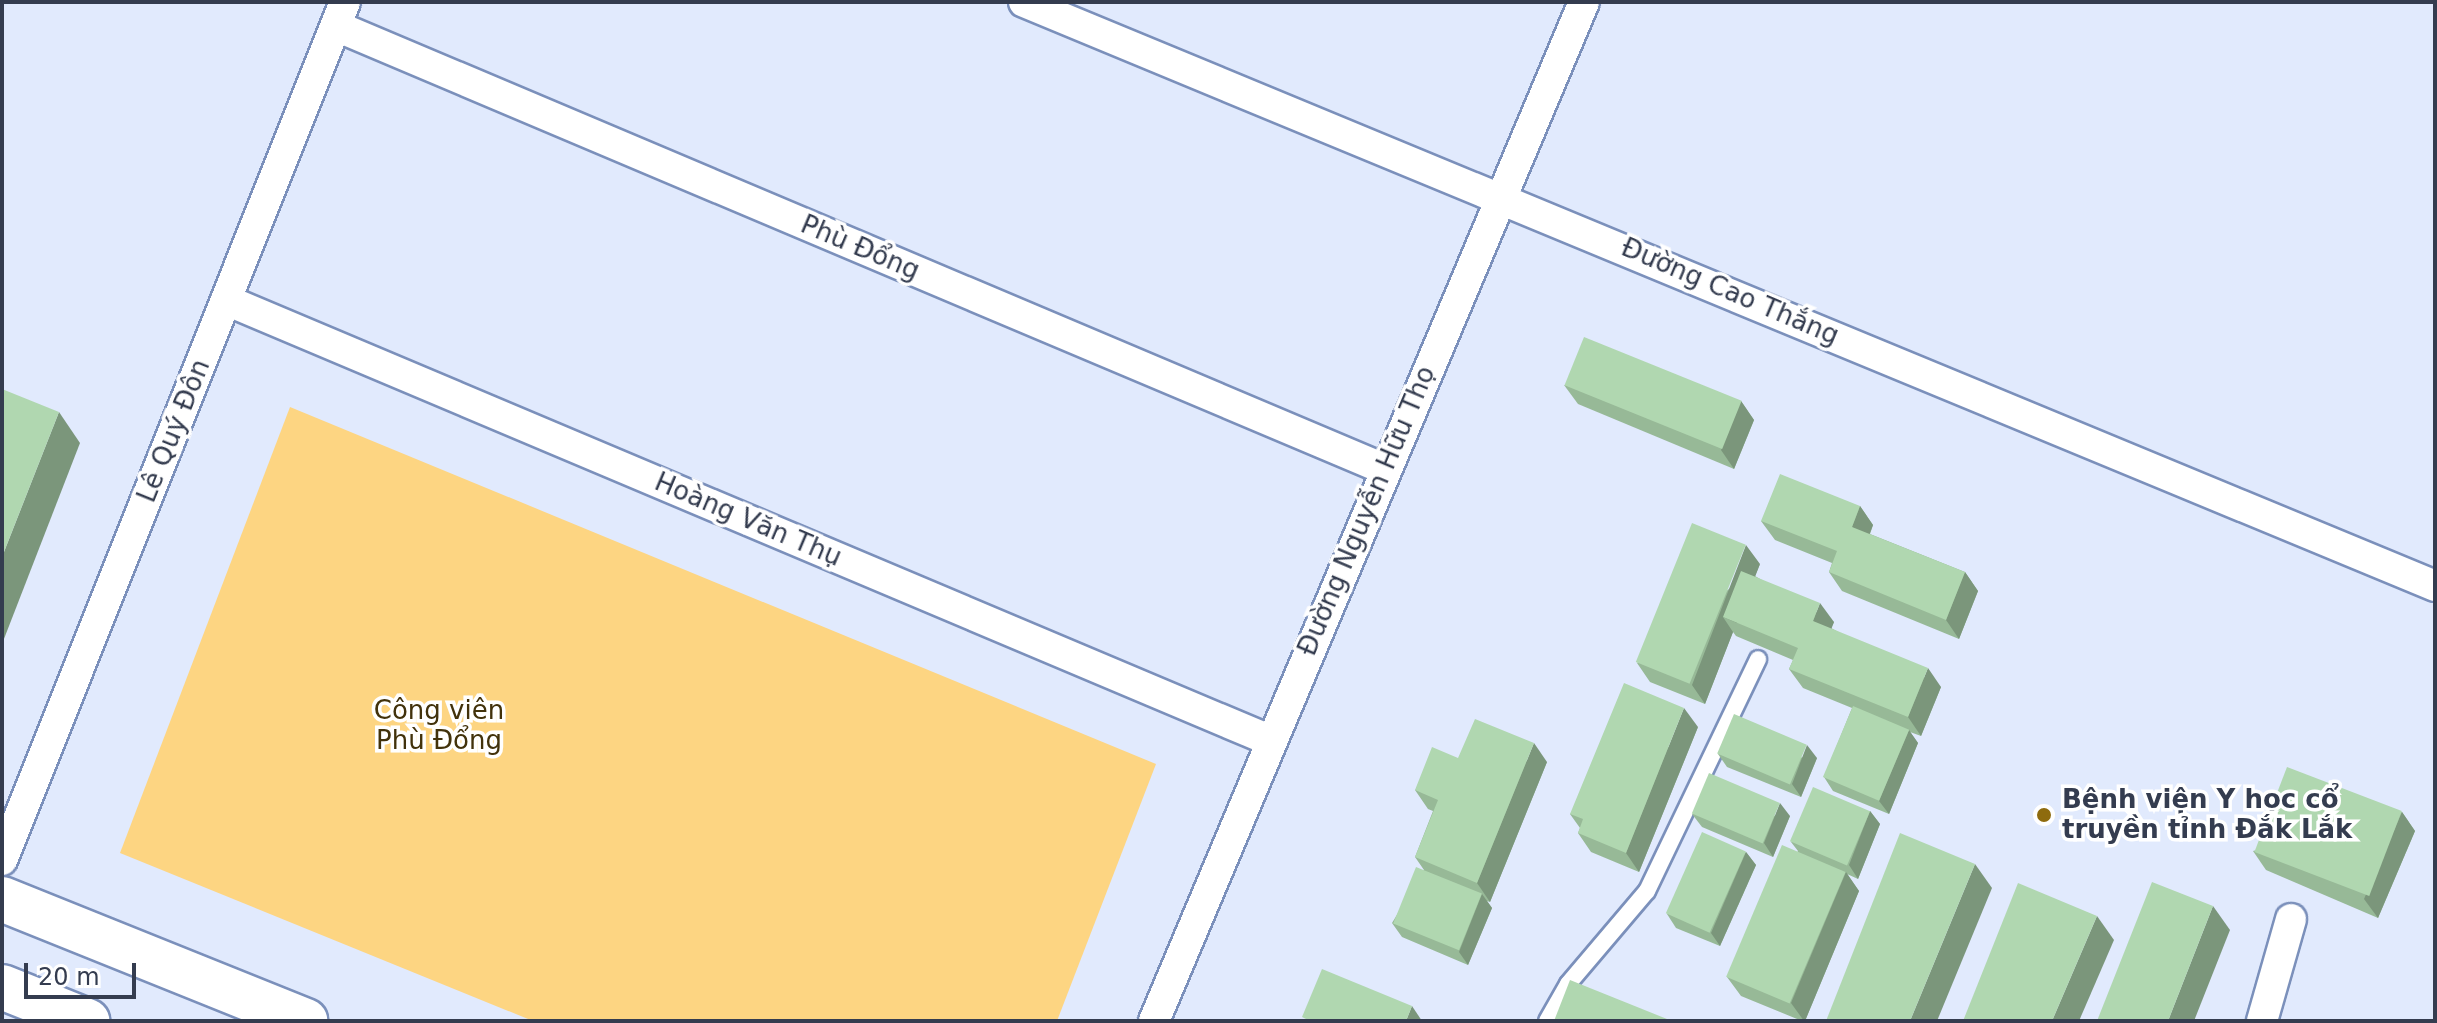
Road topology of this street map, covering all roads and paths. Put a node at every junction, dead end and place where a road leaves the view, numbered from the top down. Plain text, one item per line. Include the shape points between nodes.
1 (1024, 2) edge
2 (1584, 2) edge
3 (341, 14) edge
4 (1502, 197) junction
5 (226, 300) junction
6 (1384, 469) junction
7 (2435, 586) edge
8 (1758, 659) edge
9 (1269, 740) junction
10 (2, 860) edge
11 (2, 899) edge
12 (2291, 919) dead end
13 (2, 987) edge
14 (87, 1021) edge
15 (305, 1021) edge
16 (1154, 1021) edge
17 (1547, 1021) edge
18 (2262, 1021) edge

1 - 4 street, Đường Cao Thắng
2 - 4 street, Đường Nguyễn Hữu Thọ
3 - 5 street, Lê Quý Đôn
3 - 6 street, Phù Đổng
4 - 6 street, Đường Nguyễn Hữu Thọ
4 - 7 street, Đường Cao Thắng
5 - 9 street, Hoàng Văn Thụ
5 - 10 street, Lê Quý Đôn
6 - 9 street, Đường Nguyễn Hữu Thọ
8 - 17 lane via 1647,891 1568,984
9 - 16 street, Đường Nguyễn Hữu Thọ
11 - 15 main road
12 - 18 street
13 - 14 main road

